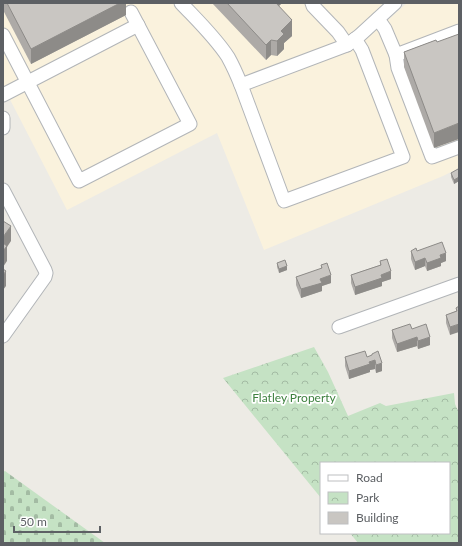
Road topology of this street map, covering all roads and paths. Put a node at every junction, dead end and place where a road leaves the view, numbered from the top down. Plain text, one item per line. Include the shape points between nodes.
1 (181, 3) edge
2 (312, 3) edge
3 (392, 4) edge
4 (131, 12) dead end
5 (378, 19) junction
6 (138, 25) junction
7 (459, 31) edge
8 (3, 35) edge
9 (351, 42) junction
10 (396, 54) junction
11 (28, 82) junction
12 (241, 85) junction
13 (3, 95) edge
14 (3, 118) edge
15 (3, 128) edge
16 (459, 147) edge
17 (3, 190) edge
18 (459, 284) edge
19 (339, 328) dead end
20 (3, 336) edge

1 - 12 street via 223,50
2 - 9 street via 338,32
3 - 5 street
4 - 6 street
5 - 9 street
5 - 10 street
6 - 11 street
6 - 11 street via 190,124 183,128 79,181
7 - 10 street
8 - 11 street
9 - 12 street
9 - 12 street via 362,50 403,157 284,201
10 - 16 street via 398,68 432,157
11 - 13 street
14 - 15 street
17 - 20 street via 46,273
18 - 19 street

